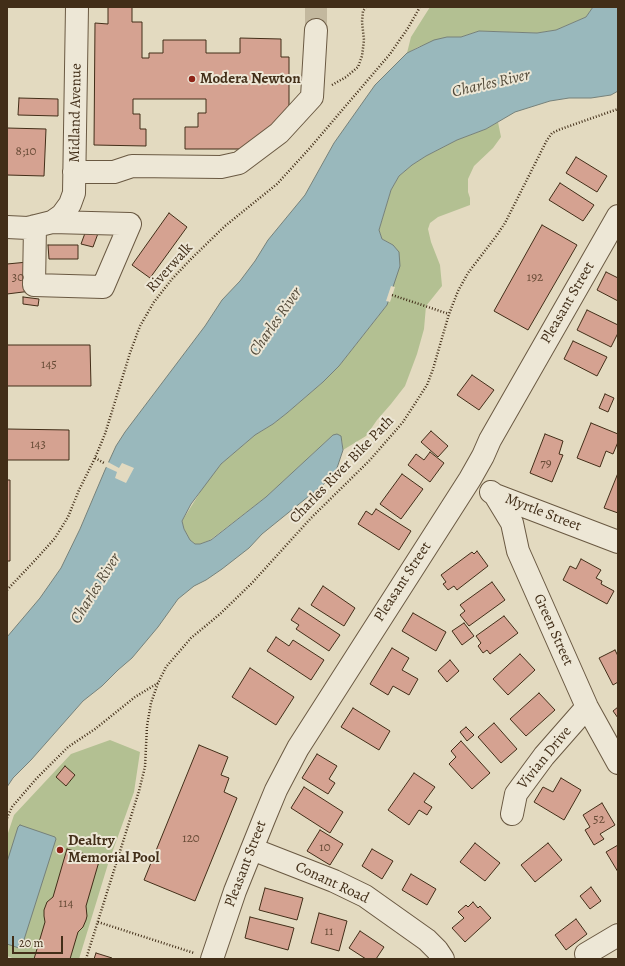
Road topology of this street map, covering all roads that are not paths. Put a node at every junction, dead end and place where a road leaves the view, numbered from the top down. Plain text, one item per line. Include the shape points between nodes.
1 (78, 7) edge
2 (316, 30) tunnel mouth
3 (74, 172) junction
4 (618, 216) edge
5 (7, 227) edge
6 (470, 479) junction
7 (495, 495) junction
8 (618, 542) edge
9 (587, 707) junction
10 (618, 763) edge
11 (512, 814) dead end
12 (252, 849) junction
13 (618, 935) edge
14 (586, 954) dead end
15 (212, 959) edge
16 (442, 959) edge

1 - 3 street, Midland Avenue
2 - 3 street via 312,97 279,133 239,163 221,166 132,166 114,172
3 - 5 street, Midland Avenue via 74,193 70,204 50,221 28,228
4 - 6 street, Pleasant Street
6 - 7 street, Myrtle Street
6 - 12 street, Pleasant Street via 298,748 276,790
7 - 8 street, Myrtle Street
7 - 9 street, Green Street via 512,523 518,551
9 - 10 street, Green Street
9 - 11 street, Vivian Drive via 544,756 516,794
12 - 15 street, Pleasant Street via 232,898
12 - 16 street, Conant Road via 334,881 364,896 427,940
13 - 14 street

